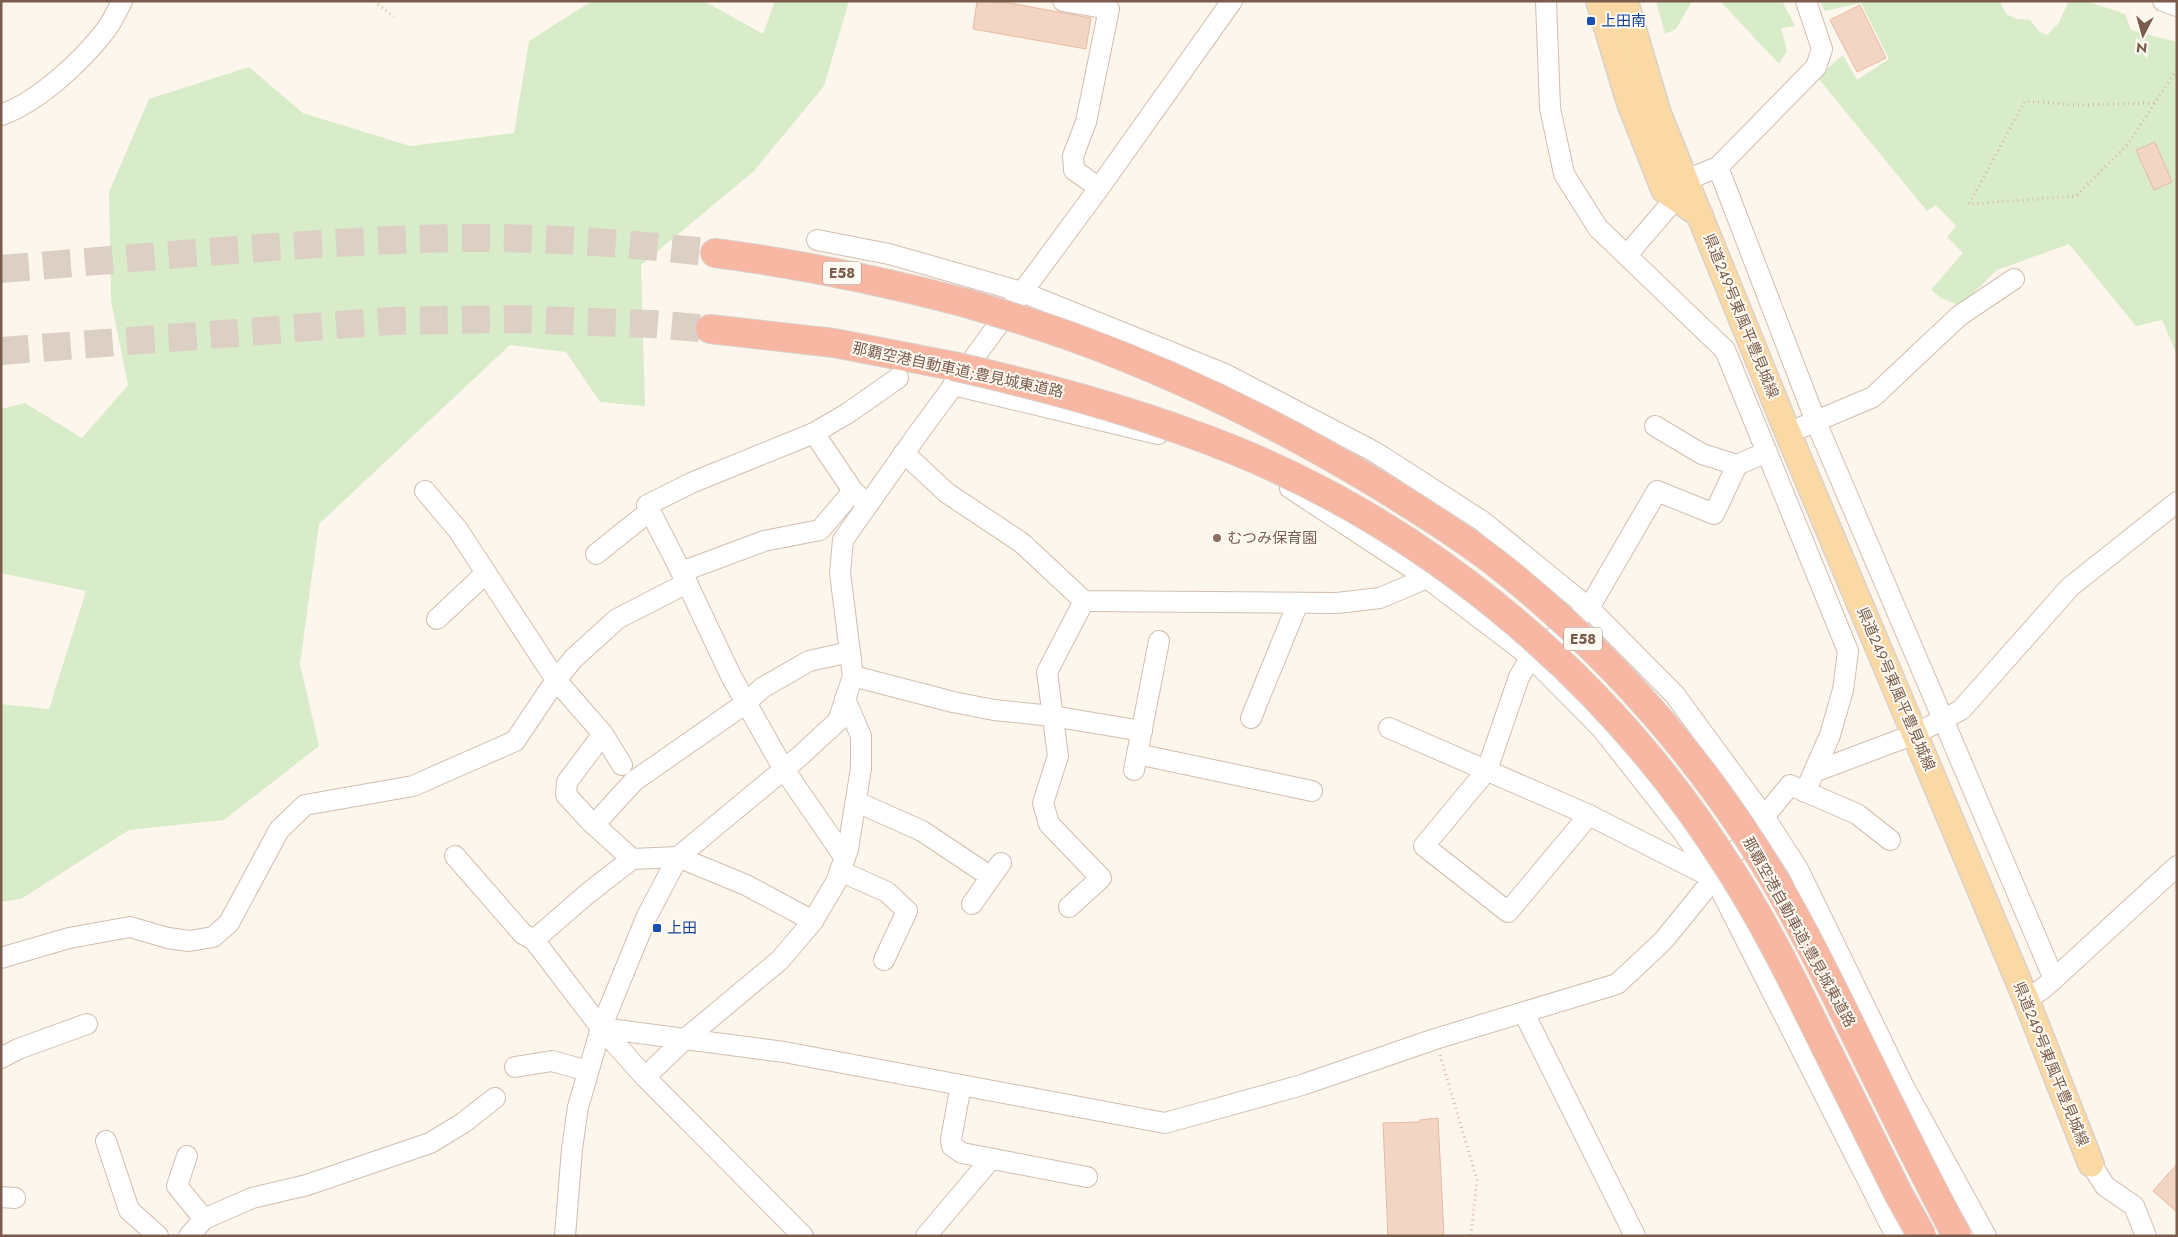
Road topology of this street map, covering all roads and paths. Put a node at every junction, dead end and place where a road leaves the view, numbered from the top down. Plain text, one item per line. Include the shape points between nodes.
1 (122, 1) edge
2 (374, 1) edge
3 (1063, 1) edge
4 (1232, 1) edge
5 (1546, 1) edge
6 (1599, 1) edge
7 (1625, 1) edge
8 (1806, 1) edge
9 (2163, 1) edge
10 (2177, 6) edge
11 (394, 17) dead end
12 (2177, 69) edge
13 (2154, 103) junction
14 (1, 115) edge
15 (1718, 167) junction
16 (1099, 188) junction
17 (1680, 190) junction
18 (816, 240) dead end
19 (715, 253) tunnel mouth
20 (1628, 255) junction
21 (2014, 280) dead end
22 (1022, 292) junction
23 (710, 329) tunnel mouth
24 (953, 376) junction
25 (898, 378) dead end
26 (1816, 422) junction
27 (1655, 426) dead end
28 (814, 433) junction
29 (1788, 433) junction
30 (1767, 452) junction
31 (904, 453) junction
32 (1737, 465) junction
33 (425, 491) dead end
34 (860, 498) junction
35 (2177, 502) edge
36 (650, 511) junction
37 (596, 554) dead end
38 (486, 573) junction
39 (684, 577) junction
40 (1427, 578) junction
41 (1084, 601) junction
42 (1298, 603) junction
43 (1589, 608) junction
44 (437, 619) dead end
45 (1159, 641) dead end
46 (850, 652) junction
47 (1531, 657) junction
48 (853, 676) junction
49 (556, 680) junction
50 (845, 699) junction
51 (746, 703) junction
52 (1052, 716) junction
53 (1251, 718) dead end
54 (1944, 720) junction
55 (1389, 728) dead end
56 (1142, 731) junction
57 (603, 734) junction
58 (1915, 734) junction
59 (622, 764) dead end
60 (783, 768) junction
61 (1487, 770) junction
62 (1814, 772) junction
63 (1312, 791) dead end
64 (1805, 792) junction
65 (857, 802) junction
66 (1589, 815) junction
67 (1763, 815) junction
68 (594, 825) junction
69 (1890, 840) dead end
70 (455, 856) dead end
71 (678, 857) junction
72 (632, 859) junction
73 (842, 865) junction
74 (2177, 866) edge
75 (1715, 878) junction
76 (972, 904) dead end
77 (1069, 907) dead end
78 (813, 921) junction
79 (534, 940) junction
80 (1, 958) edge
81 (884, 960) dead end
82 (2054, 979) junction
83 (2026, 999) junction
84 (1524, 1013) junction
85 (87, 1024) dead end
86 (600, 1028) junction
87 (1435, 1039) junction
88 (684, 1040) junction
89 (1, 1058) edge
90 (515, 1067) dead end
91 (588, 1071) junction
92 (645, 1077) junction
93 (962, 1086) junction
94 (495, 1098) dead end
95 (106, 1141) dead end
96 (187, 1156) dead end
97 (991, 1159) junction
98 (2091, 1164) joint
99 (1087, 1178) dead end
100 (204, 1219) junction
101 (158, 1236) edge
102 (189, 1236) edge
103 (566, 1236) edge
104 (803, 1236) edge
105 (926, 1236) edge
106 (1471, 1236) edge
107 (1635, 1236) edge
108 (1896, 1236) edge
109 (1922, 1236) edge
110 (1957, 1236) edge
111 (1986, 1236) edge
112 (2146, 1236) edge

1 - 14 street via 106,30 79,60 46,89
2 - 11 path
3 - 16 street via 1109,9 1086,122 1073,156 1074,170
4 - 16 street
5 - 20 street via 1550,108 1564,174 1598,228
6 - 17 main road, 県道249号東風平豊見城線 via 1642,137 1664,190
7 - 17 main road
8 - 15 street via 1822,49 1816,67
9 - 10 street
12 - 13 path
13 - 13 path via 2128,144 2076,196 1969,204 2026,101 2076,105
15 - 17 street
15 - 26 street
16 - 22 street
17 - 20 street
17 - 29 main road, 県道249号東風平豊見城線 via 1700,215
18 - 22 street via 889,254
19 - 110 highway, 那覇空港自動車道;豊見城東道路 / E58, bridge via 773,260 884,282 966,303 1073,337 1152,368 1286,432 1356,471 1443,526 1504,570 1556,614 1650,708 1699,767 1755,849 1823,968
20 - 30 street via 1725,350
21 - 26 street via 1959,316 1873,397
22 - 24 street
22 - 43 street via 1226,374 1375,452 1482,521
23 - 24 highway, 那覇空港自動車道;豊見城東道路 / E58 via 834,343
24 - 31 street
24 - 40 street via 1225,454 1276,479
24 - 109 highway, 那覇空港自動車道;豊見城東道路 / E58, bridge via 1022,381 1191,433 1269,466 1356,510 1427,555 1538,642 1627,730 1662,772 1730,868 1762,923
25 - 28 street
26 - 29 street
26 - 54 street
27 - 32 street via 1702,454
28 - 34 street
28 - 36 street via 691,483 647,505
29 - 58 main road, 県道249号東風平豊見城線
30 - 32 street
30 - 62 street via 1848,651 1843,690 1830,735
31 - 34 street
31 - 41 street via 947,493 1022,544
32 - 43 street via 1714,514 1657,491
33 - 38 street via 458,530
34 - 39 street via 820,530 764,541
34 - 46 street via 843,540 840,572
35 - 54 street via 2070,587 1961,710
36 - 37 street
36 - 39 street
38 - 44 street
38 - 49 street
39 - 49 street via 618,619 574,658
39 - 51 street
40 - 42 street via 1380,598
40 - 47 street
41 - 42 street
41 - 52 street via 1047,672
42 - 53 street
43 - 47 street
43 - 67 street via 1675,695
45 - 56 street
46 - 48 street
46 - 51 street via 809,661 762,688
47 - 61 street via 1519,677
47 - 75 street via 1602,729
48 - 50 street
48 - 52 street via 953,702
49 - 57 street
49 - 80 street via 515,741 414,786 305,805 279,830 229,923 213,937 189,941 130,927 69,938
50 - 60 street via 838,721
50 - 65 street via 861,736
51 - 60 street
51 - 68 street via 634,781
52 - 56 street
52 - 77 street via 1058,756 1043,803 1049,824 1101,878
54 - 58 street
54 - 82 street
55 - 61 street
56 - 63 street via 1136,762
57 - 59 street
57 - 68 street via 567,782 566,796
58 - 62 street
58 - 83 main road, 県道249号東風平豊見城線
60 - 71 street
60 - 73 street
61 - 66 street
61 - 66 street via 1424,846 1508,912
62 - 64 street
64 - 67 street via 1790,785
64 - 69 street via 1857,814
65 - 73 street
65 - 76 street via 922,831 996,870
66 - 75 street
67 - 75 street
67 - 111 street via 1798,869 1903,1085
68 - 72 street
70 - 79 street via 523,934
71 - 72 street
71 - 78 street via 746,885
71 - 86 street via 647,916
72 - 79 street
73 - 78 street
73 - 81 street via 886,892 907,911
74 - 82 street
75 - 84 street via 1663,941 1617,984
75 - 108 street
78 - 88 street via 780,960
79 - 86 street
82 - 83 street
83 - 98 main road, 県道249号東風平豊見城線
84 - 87 street
84 - 107 street
85 - 89 street
86 - 88 street
86 - 91 street
86 - 92 street
87 - 93 street via 1302,1085 1165,1123
87 - 106 path via 1477,1180
88 - 92 street
88 - 93 street via 784,1052
90 - 91 street via 552,1061
91 - 103 street via 578,1107 572,1149
92 - 104 street
93 - 97 street via 950,1139 952,1146 962,1153
94 - 100 street via 463,1123 430,1142 307,1185 252,1198
95 - 101 street via 129,1210
96 - 100 street via 177,1186
97 - 99 street
97 - 105 street
98 - 112 street via 2105,1186 2134,1206
100 - 102 street

